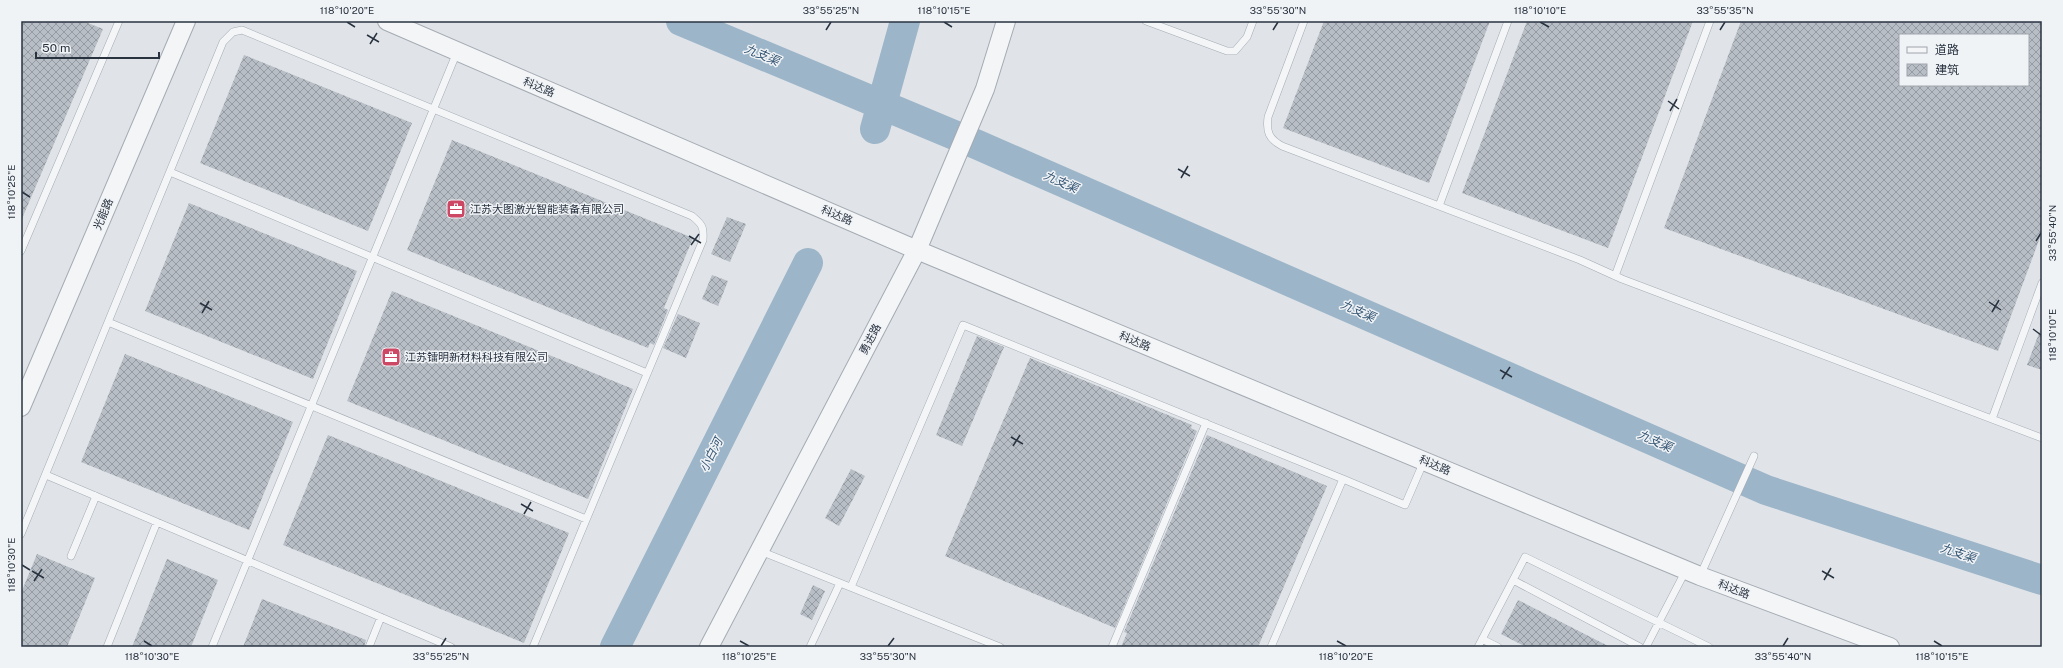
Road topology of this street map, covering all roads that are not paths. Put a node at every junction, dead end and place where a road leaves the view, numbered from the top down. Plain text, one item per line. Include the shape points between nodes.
1 (119, 21) edge
2 (186, 21) edge
3 (387, 21) edge
4 (1006, 21) edge
5 (1146, 21) edge
6 (1253, 21) edge
7 (1304, 21) edge
8 (1508, 21) edge
9 (1710, 21) edge
10 (457, 51) junction
11 (434, 109) junction
12 (170, 172) junction
13 (1439, 206) junction
14 (916, 250) junction
15 (21, 251) edge
16 (373, 257) junction
17 (1615, 276) junction
18 (2042, 283) edge
19 (108, 322) junction
20 (647, 373) junction
21 (21, 406) edge
22 (312, 406) junction
23 (1992, 419) junction
24 (1206, 423) junction
25 (2042, 438) edge
26 (1754, 456) dead end
27 (1424, 461) junction
28 (46, 475) junction
29 (1343, 479) junction
30 (96, 496) junction
31 (586, 519) junction
32 (157, 522) junction
33 (21, 534) edge
34 (759, 551) junction
35 (71, 556) dead end
36 (248, 561) junction
37 (1693, 573) junction
38 (1512, 580) junction
39 (840, 583) junction
40 (851, 587) junction
41 (381, 617) junction
42 (1659, 622) junction
43 (1482, 639) junction
44 (107, 647) edge
45 (212, 647) edge
46 (369, 647) edge
47 (451, 647) edge
48 (533, 647) edge
49 (709, 647) edge
50 (810, 647) edge
51 (1000, 647) edge
52 (1112, 647) edge
53 (1271, 647) edge
54 (1478, 647) edge
55 (1498, 647) edge
56 (1640, 647) edge
57 (1646, 647) edge
58 (1709, 647) edge
59 (1890, 647) edge

1 - 15 lane
2 - 21 street, 光能路
3 - 10 street, 科达路
4 - 14 street, 勇进路 via 985,89
5 - 6 lane via 1235,52 1247,37
7 - 13 lane via 1268,117 1267,129 1271,140
8 - 13 lane
9 - 17 lane
10 - 11 lane
10 - 14 street, 科达路
11 - 12 lane via 250,32 233,32 223,42
11 - 16 lane
11 - 20 lane via 692,216 700,222 704,229 703,240
12 - 16 lane
12 - 19 lane
13 - 17 lane
14 - 27 street, 科达路
14 - 34 street, 勇进路
16 - 20 lane
16 - 22 lane
17 - 23 lane
18 - 23 lane
19 - 22 lane
19 - 28 lane
20 - 31 lane
22 - 31 lane
22 - 36 lane
23 - 25 lane
24 - 29 lane
24 - 40 lane via 963,325
24 - 52 lane
26 - 37 lane via 1718,536
27 - 29 lane via 1404,505
27 - 37 street, 科达路
28 - 30 lane
28 - 33 lane
29 - 53 lane
30 - 32 lane
30 - 35 lane
31 - 48 lane
32 - 36 lane
32 - 44 lane
34 - 39 lane
34 - 49 street, 勇进路
36 - 41 lane
36 - 45 lane
37 - 42 lane
37 - 59 street, 科达路
38 - 42 lane via 1525,557
38 - 43 lane
38 - 56 lane
39 - 40 lane
39 - 50 lane
40 - 51 lane
41 - 46 lane
41 - 47 lane
42 - 57 lane
42 - 58 lane
43 - 54 lane
43 - 55 lane

